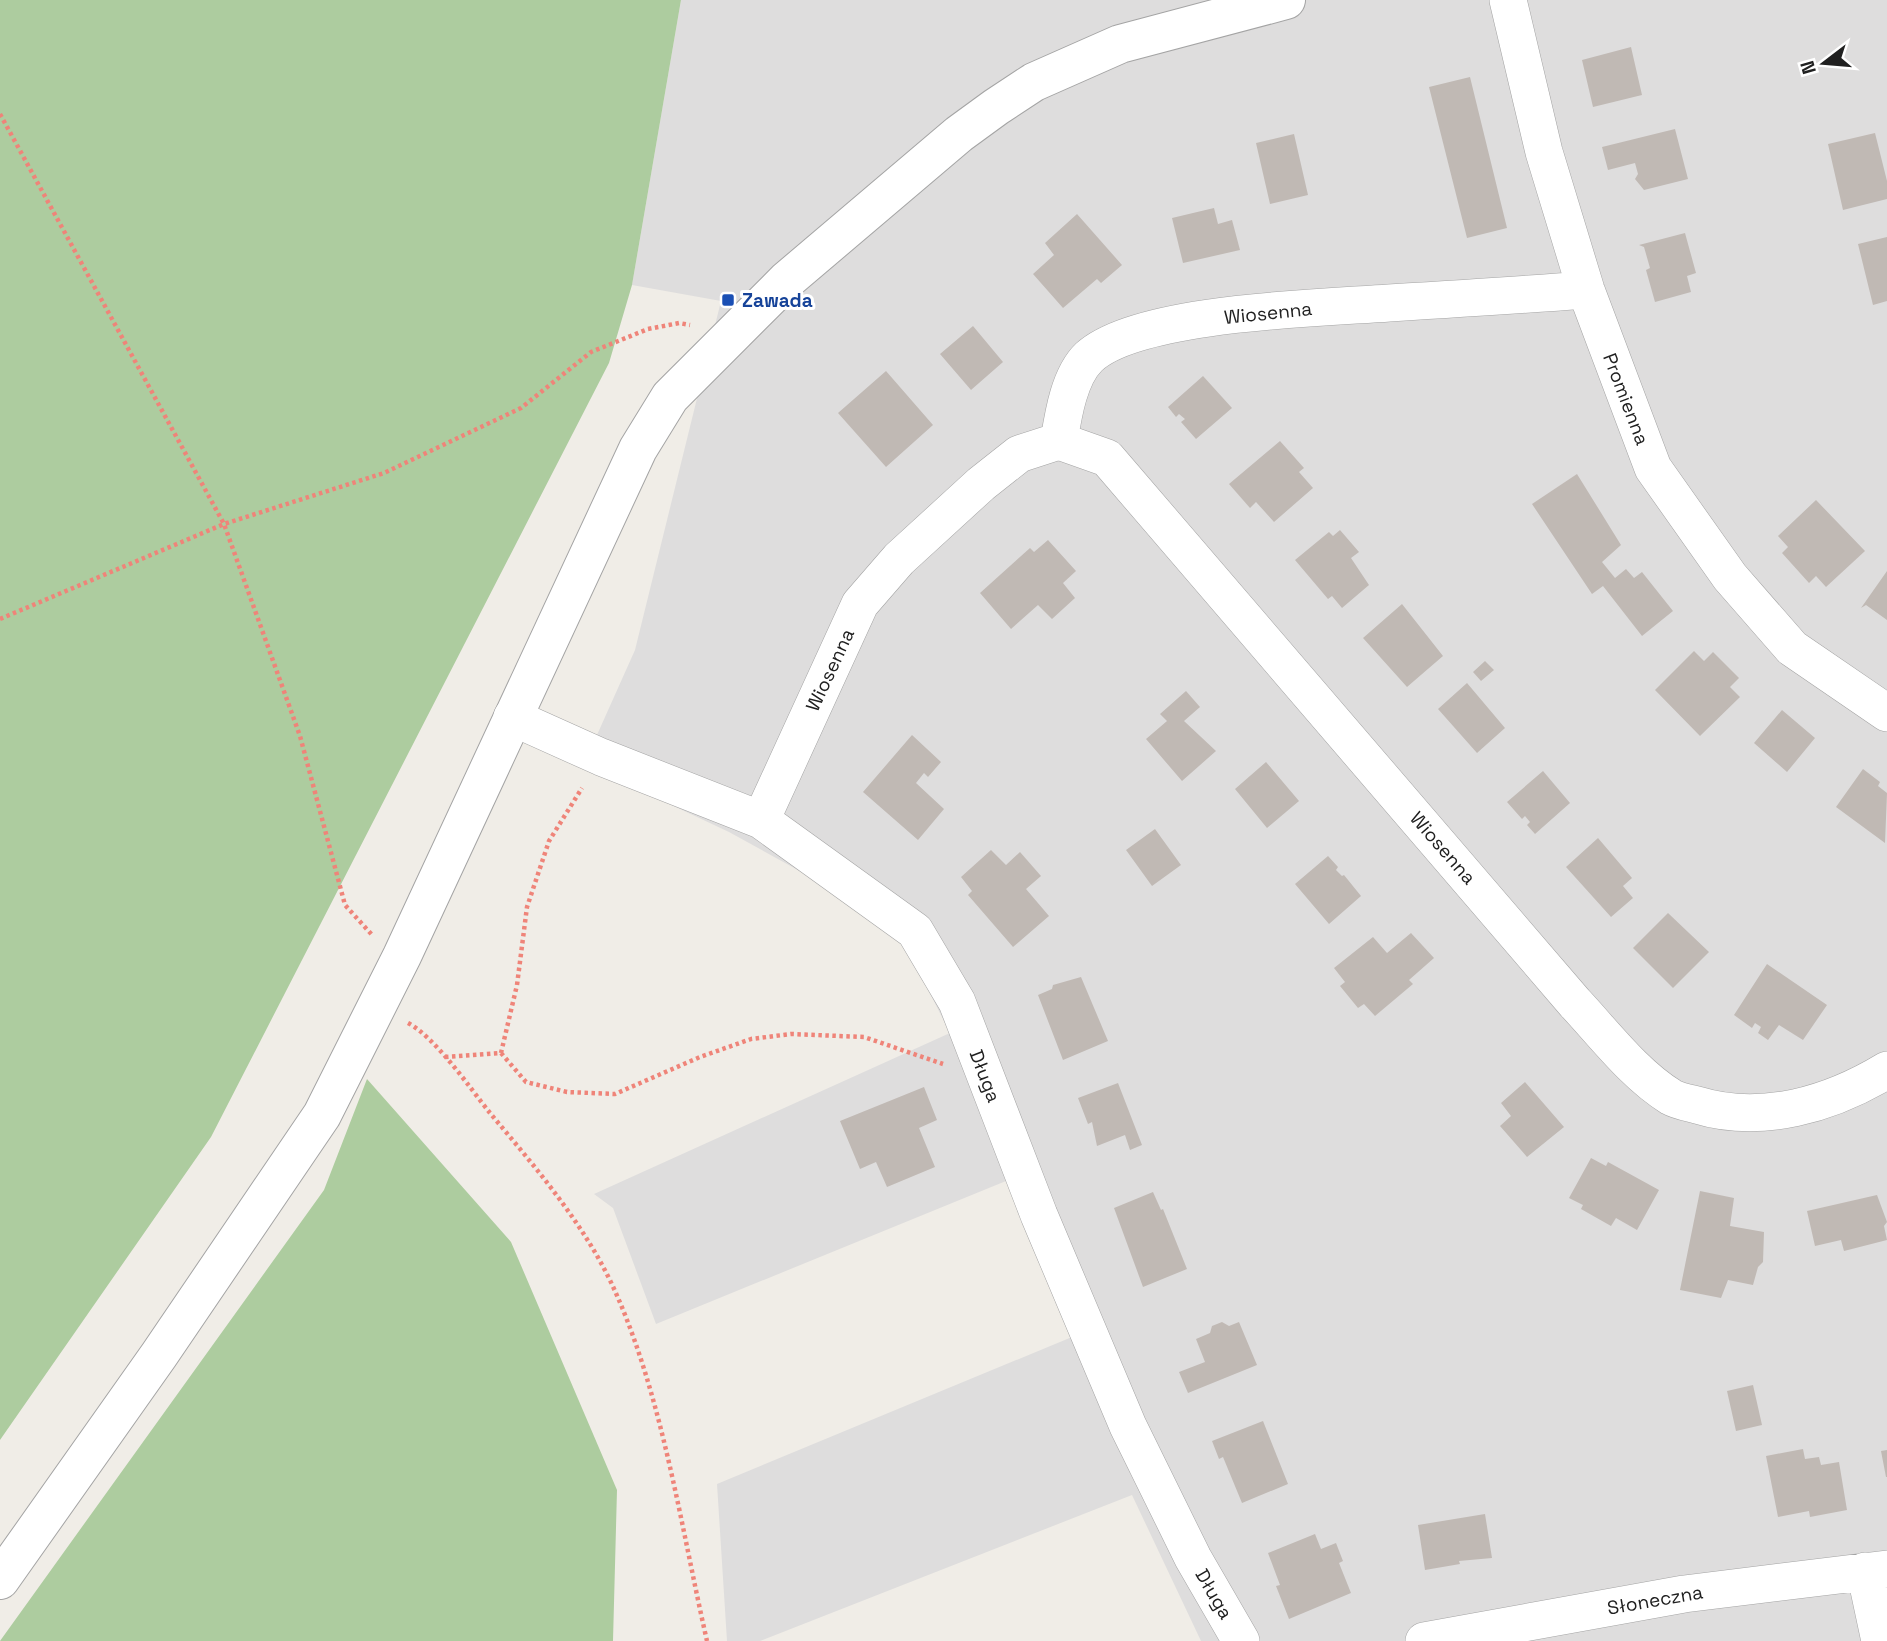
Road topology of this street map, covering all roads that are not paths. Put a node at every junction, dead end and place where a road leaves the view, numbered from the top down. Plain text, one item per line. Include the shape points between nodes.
1 (1286, 0) edge
2 (1508, 0) edge
3 (1586, 290) junction
4 (1059, 441) junction
5 (1887, 713) edge
6 (512, 718) junction
7 (761, 820) junction
8 (1887, 1070) edge
9 (1876, 1570) edge
10 (0, 1580) edge
11 (1573, 1628) edge
12 (1241, 1641) edge
13 (1424, 1641) edge
14 (1880, 1641) edge

1 - 6 street via 1120,44 1034,82 959,134 787,280 670,397 643,441
2 - 3 street, Promienna via 1544,152
3 - 4 street, Wiosenna via 1246,312 1133,333 1087,358 1065,402
3 - 5 street, Promienna via 1653,468 1730,577 1792,648
4 - 7 street, Wiosenna via 1019,454 981,484 899,559 860,604
4 - 8 street, Wiosenna via 1107,458 1575,1003 1672,1098 1712,1110 1758,1113 1833,1097
6 - 7 street, Długa
6 - 10 street via 402,956 322,1115
7 - 12 street, Długa via 915,931 957,1002 1128,1426 1193,1558
9 - 11 street, Słoneczna via 1684,1594
9 - 14 street
11 - 13 street, Słoneczna

